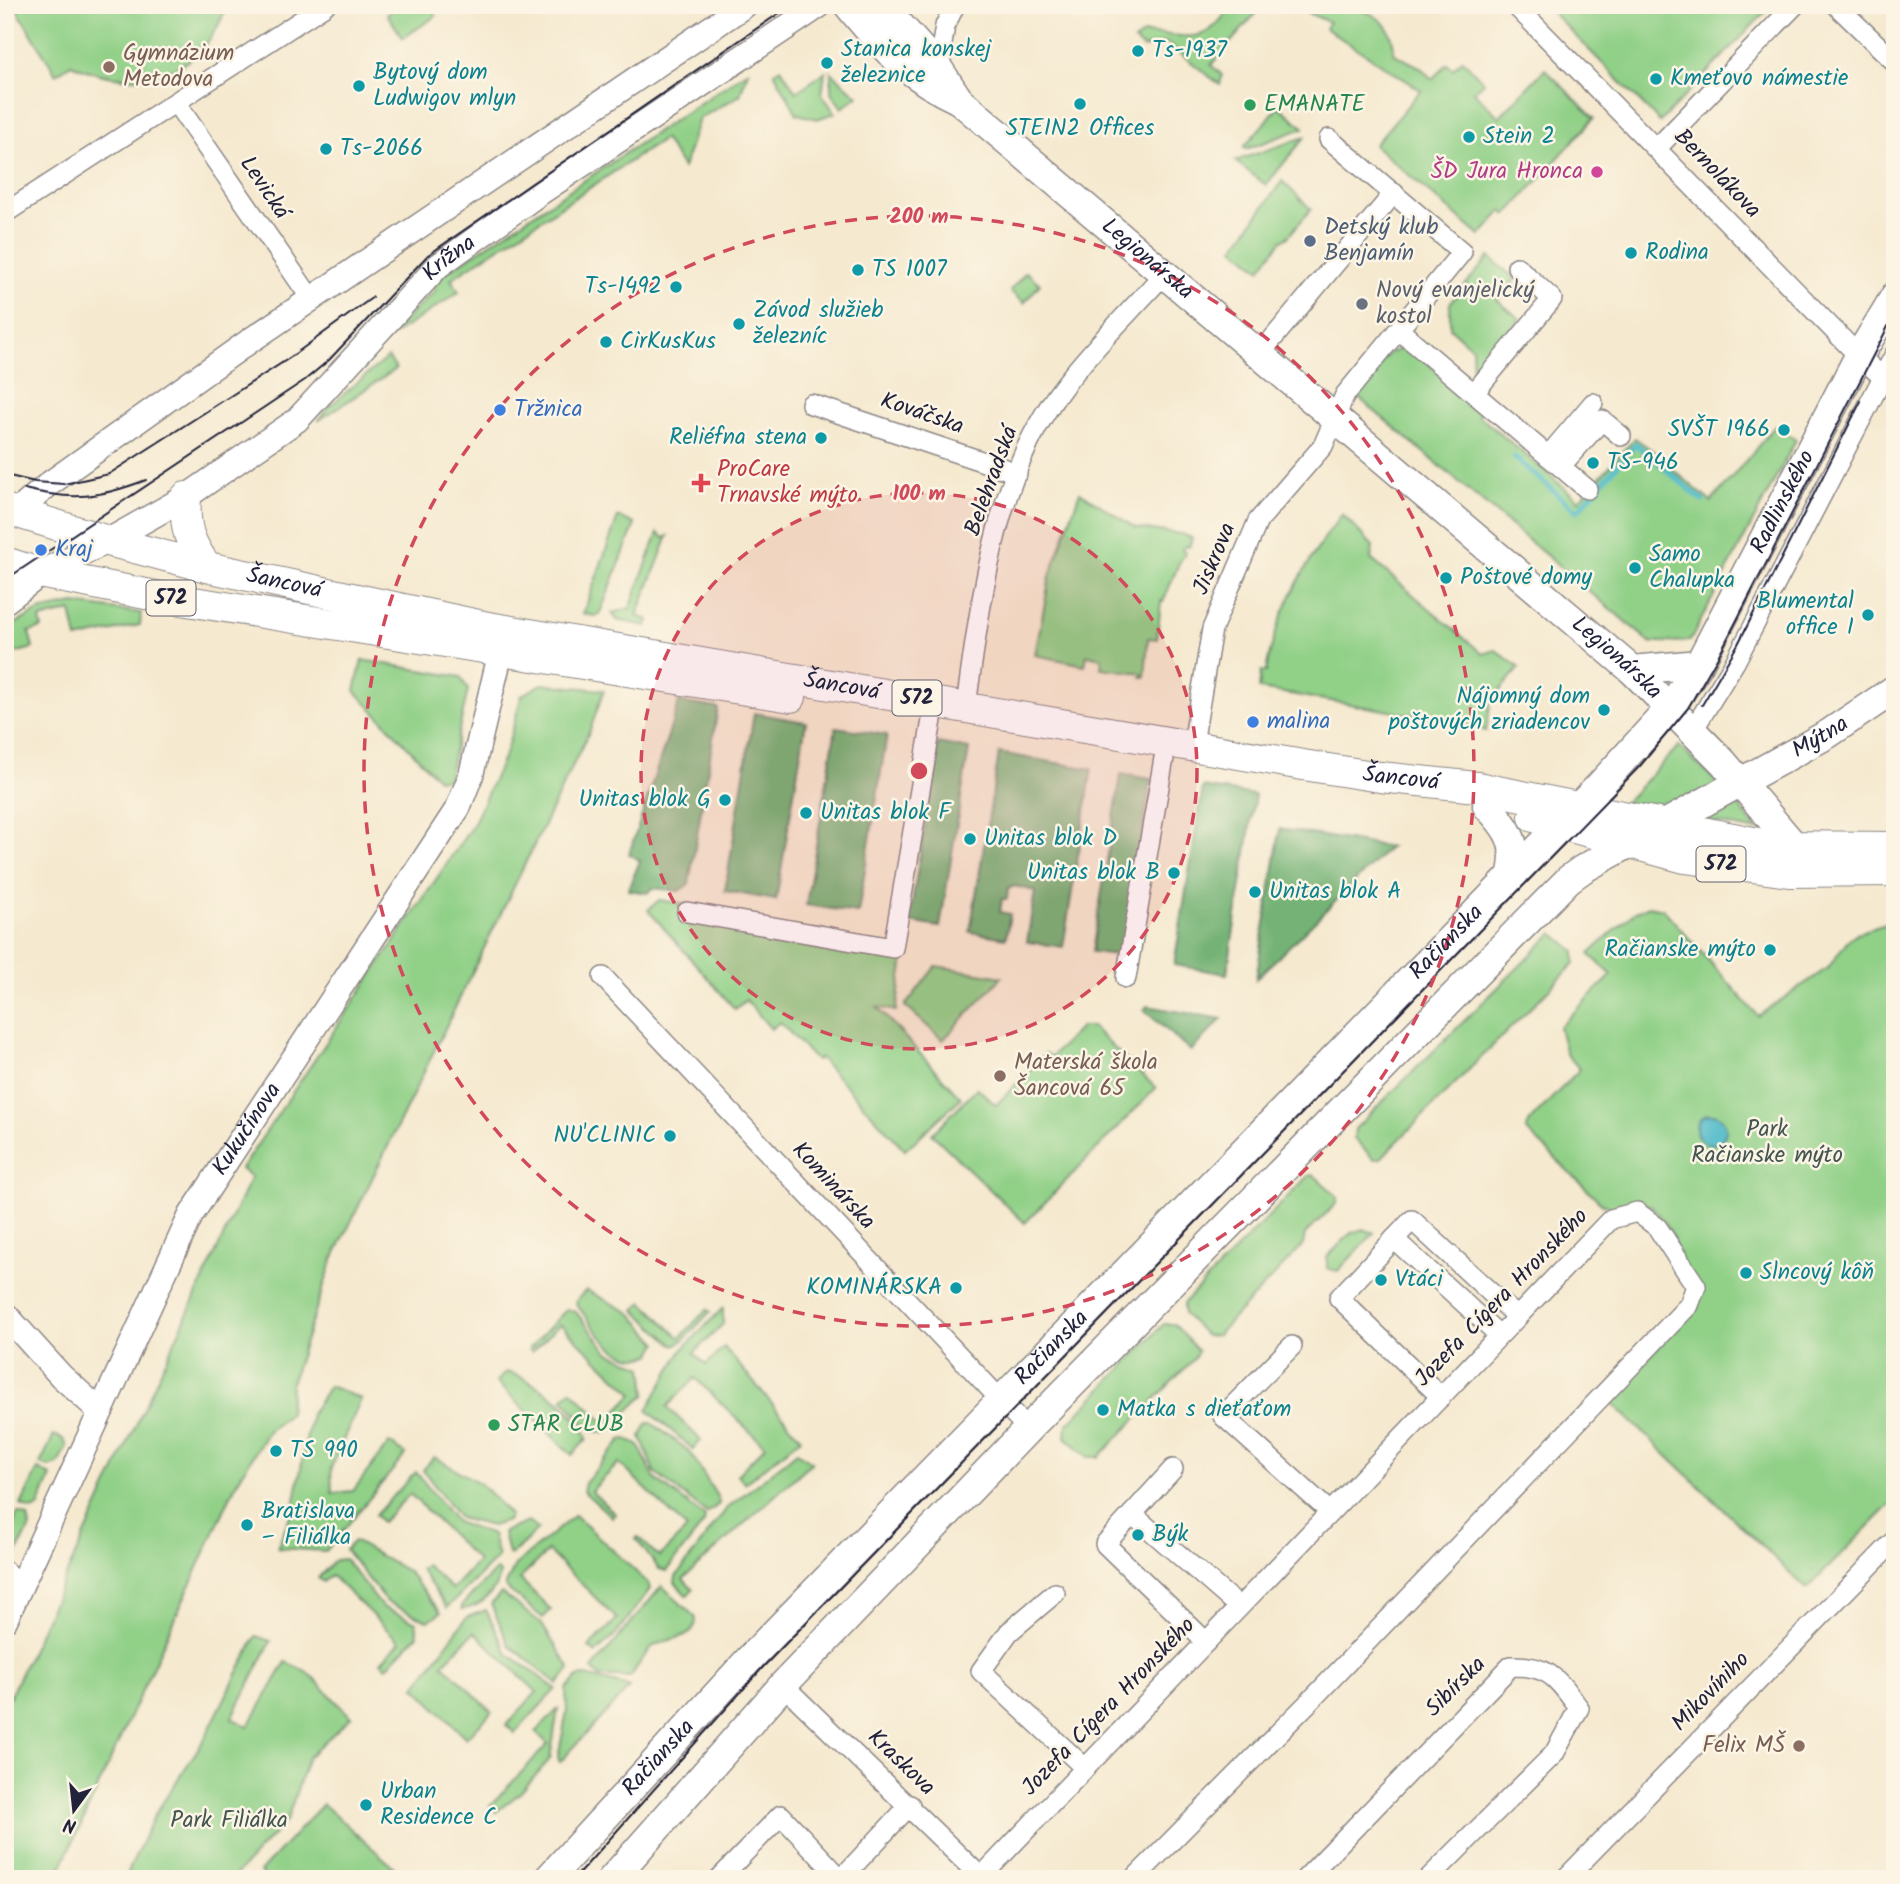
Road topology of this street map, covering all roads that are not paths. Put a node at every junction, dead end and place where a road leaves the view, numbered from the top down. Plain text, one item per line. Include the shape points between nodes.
1 (326, 5) edge
2 (745, 5) edge
3 (820, 5) edge
4 (848, 5) edge
5 (882, 5) edge
6 (1795, 5) edge
7 (1836, 5) edge
8 (949, 7) edge
9 (1520, 7) edge
10 (1895, 62) edge
11 (938, 68) junction
12 (960, 100) junction
13 (176, 103) junction
14 (1329, 139) dead end
15 (1657, 148) junction
16 (1394, 193) junction
17 (5, 213) edge
18 (1517, 267) dead end
19 (1163, 275) junction
20 (1895, 296) edge
21 (312, 300) junction
22 (1399, 330) junction
23 (1260, 354) junction
24 (1895, 354) edge
25 (1859, 356) junction
26 (1888, 383) edge
27 (1474, 393) junction
28 (1593, 403) dead end
29 (811, 404) dead end
30 (1337, 419) junction
31 (1621, 436) dead end
32 (1548, 456) junction
33 (1017, 473) junction
34 (1587, 489) dead end
35 (186, 497) junction
36 (9, 514) edge
37 (108, 541) junction
38 (5, 562) edge
39 (207, 567) junction
40 (39, 573) junction
41 (5, 599) edge
42 (500, 651) junction
43 (1699, 663) junction
44 (1632, 670) junction
45 (1895, 689) edge
46 (966, 706) junction
47 (1671, 707) junction
48 (932, 720) junction
49 (1693, 730) junction
50 (1193, 744) junction
51 (1164, 758) junction
52 (1742, 782) junction
53 (1488, 806) junction
54 (1570, 816) junction
55 (1664, 825) junction
56 (1630, 845) junction
57 (1895, 847) edge
58 (1806, 860) junction
59 (1895, 871) edge
60 (1512, 873) junction
61 (687, 912) dead end
62 (603, 977) dead end
63 (1126, 978) dead end
64 (1394, 1239) junction
65 (5, 1314) edge
66 (1517, 1317) junction
67 (1499, 1335) junction
68 (1292, 1346) dead end
69 (1441, 1397) junction
70 (1002, 1401) junction
71 (100, 1411) junction
72 (1028, 1429) junction
73 (1173, 1469) dead end
74 (1331, 1512) junction
75 (1132, 1514) junction
76 (1895, 1540) edge
77 (13, 1579) edge
78 (1055, 1593) dead end
79 (1239, 1607) junction
80 (5, 1620) edge
81 (1206, 1642) junction
82 (783, 1685) junction
83 (1085, 1768) junction
84 (910, 1805) junction
85 (982, 1878) edge
86 (548, 1879) edge
87 (612, 1879) edge
88 (719, 1879) edge
89 (841, 1879) edge
90 (1134, 1879) edge
91 (1304, 1879) edge
92 (1428, 1879) edge
93 (1565, 1879) edge

1 - 13 street
2 - 21 street, Krížna
3 - 35 street, Krížna via 438,266 297,420
4 - 12 main road, Legionárska via 926,86
5 - 11 main road, Legionárska
6 - 15 street
7 - 10 street
8 - 11 street
9 - 15 street, Bernolákova
11 - 12 main road, Legionárska
12 - 19 main road, Legionárska
13 - 17 street
13 - 21 street, Levická
14 - 16 street
15 - 25 street, Bernolákova
16 - 22 street via 1462,252
16 - 23 street
18 - 27 street via 1552,299
19 - 23 main road, Legionárska
19 - 33 street, Belehradská via 1063,387 1039,423
20 - 25 main road, Radlinského
21 - 36 street, Krížna
22 - 27 street
22 - 30 street via 1345,395
23 - 30 main road, Legionárska
24 - 26 street, Radlinského
25 - 26 street, Bernolákova
25 - 43 main road, Radlinského
26 - 49 street, Radlinského
27 - 32 street
28 - 32 street
29 - 33 street, Kováčska
30 - 44 main road, Legionárska
30 - 50 street, Jiskrova via 1323,446 1258,521 1212,629
31 - 32 street via 1602,419 1568,458
32 - 34 street
33 - 46 street, Belehradská via 989,561
35 - 37 street, Krížna
35 - 39 main road via 184,522 190,545
36 - 37 main road, 572
37 - 39 main road, Šancová / 572
37 - 40 street, Krížna
38 - 40 main road, 572
39 - 46 main road, Šancová / 572 via 483,626
40 - 41 main road
40 - 42 main road, Šancová / 572
42 - 48 main road, Šancová / 572
42 - 71 street, Kukučínova via 471,775 458,808 194,1209
43 - 44 main road
43 - 47 main road, Radlinského
44 - 47 main road, Legionárska
45 - 52 main road, Mýtna
46 - 50 main road, Šancová / 572
47 - 49 main road
47 - 54 main road
48 - 51 main road, Šancová / 572
48 - 61 street via 893,948
49 - 52 main road
50 - 54 main road, Šancová / 572 via 1380,777 1477,787
51 - 53 main road, Šancová / 572 via 1367,793
51 - 63 street
52 - 55 main road
52 - 58 main road
53 - 54 main road, Šancová / 572
53 - 60 main road via 1512,836 1516,856
54 - 55 main road, 572
54 - 56 main road, 572
54 - 60 main road, Račianska
55 - 56 main road
55 - 58 main road, 572 via 1773,846
56 - 58 main road, 572 via 1789,872
56 - 72 main road, Račianska via 1569,879
57 - 58 main road, 572
58 - 59 main road, 572
60 - 70 main road, Račianska
62 - 70 street, Kominárska
64 - 66 street via 1412,1220
64 - 67 street
64 - 69 street via 1339,1298
65 - 71 street
66 - 67 street, Jozefa Cígera Hronského
66 - 90 street, Jozefa Cígera Hronského via 1611,1219 1637,1212 1657,1227 1696,1286 1689,1306
67 - 69 street, Jozefa Cígera Hronského
68 - 74 street via 1223,1416
69 - 74 street, Jozefa Cígera Hronského
70 - 72 street, Kominárska
70 - 86 main road, Račianska via 752,1655
71 - 77 street, Kukučínova
72 - 82 main road, Račianska
73 - 75 street
74 - 79 street, Jozefa Cígera Hronského
75 - 79 street
75 - 81 street via 1105,1544
76 - 93 street, Mikovíniho
77 - 80 street, Kukučínova
78 - 83 street via 1009,1632 981,1671
79 - 81 street, Jozefa Cígera Hronského
81 - 83 street, Jozefa Cígera Hronského
82 - 84 street, Kraskova
82 - 87 main road, Račianska
83 - 85 street, Jozefa Cígera Hronského
84 - 85 street, Kraskova
84 - 89 street
88 - 89 street via 781,1815
91 - 92 street, Sibírska via 1511,1666 1535,1665 1560,1682 1579,1708 1569,1732 1554,1754

